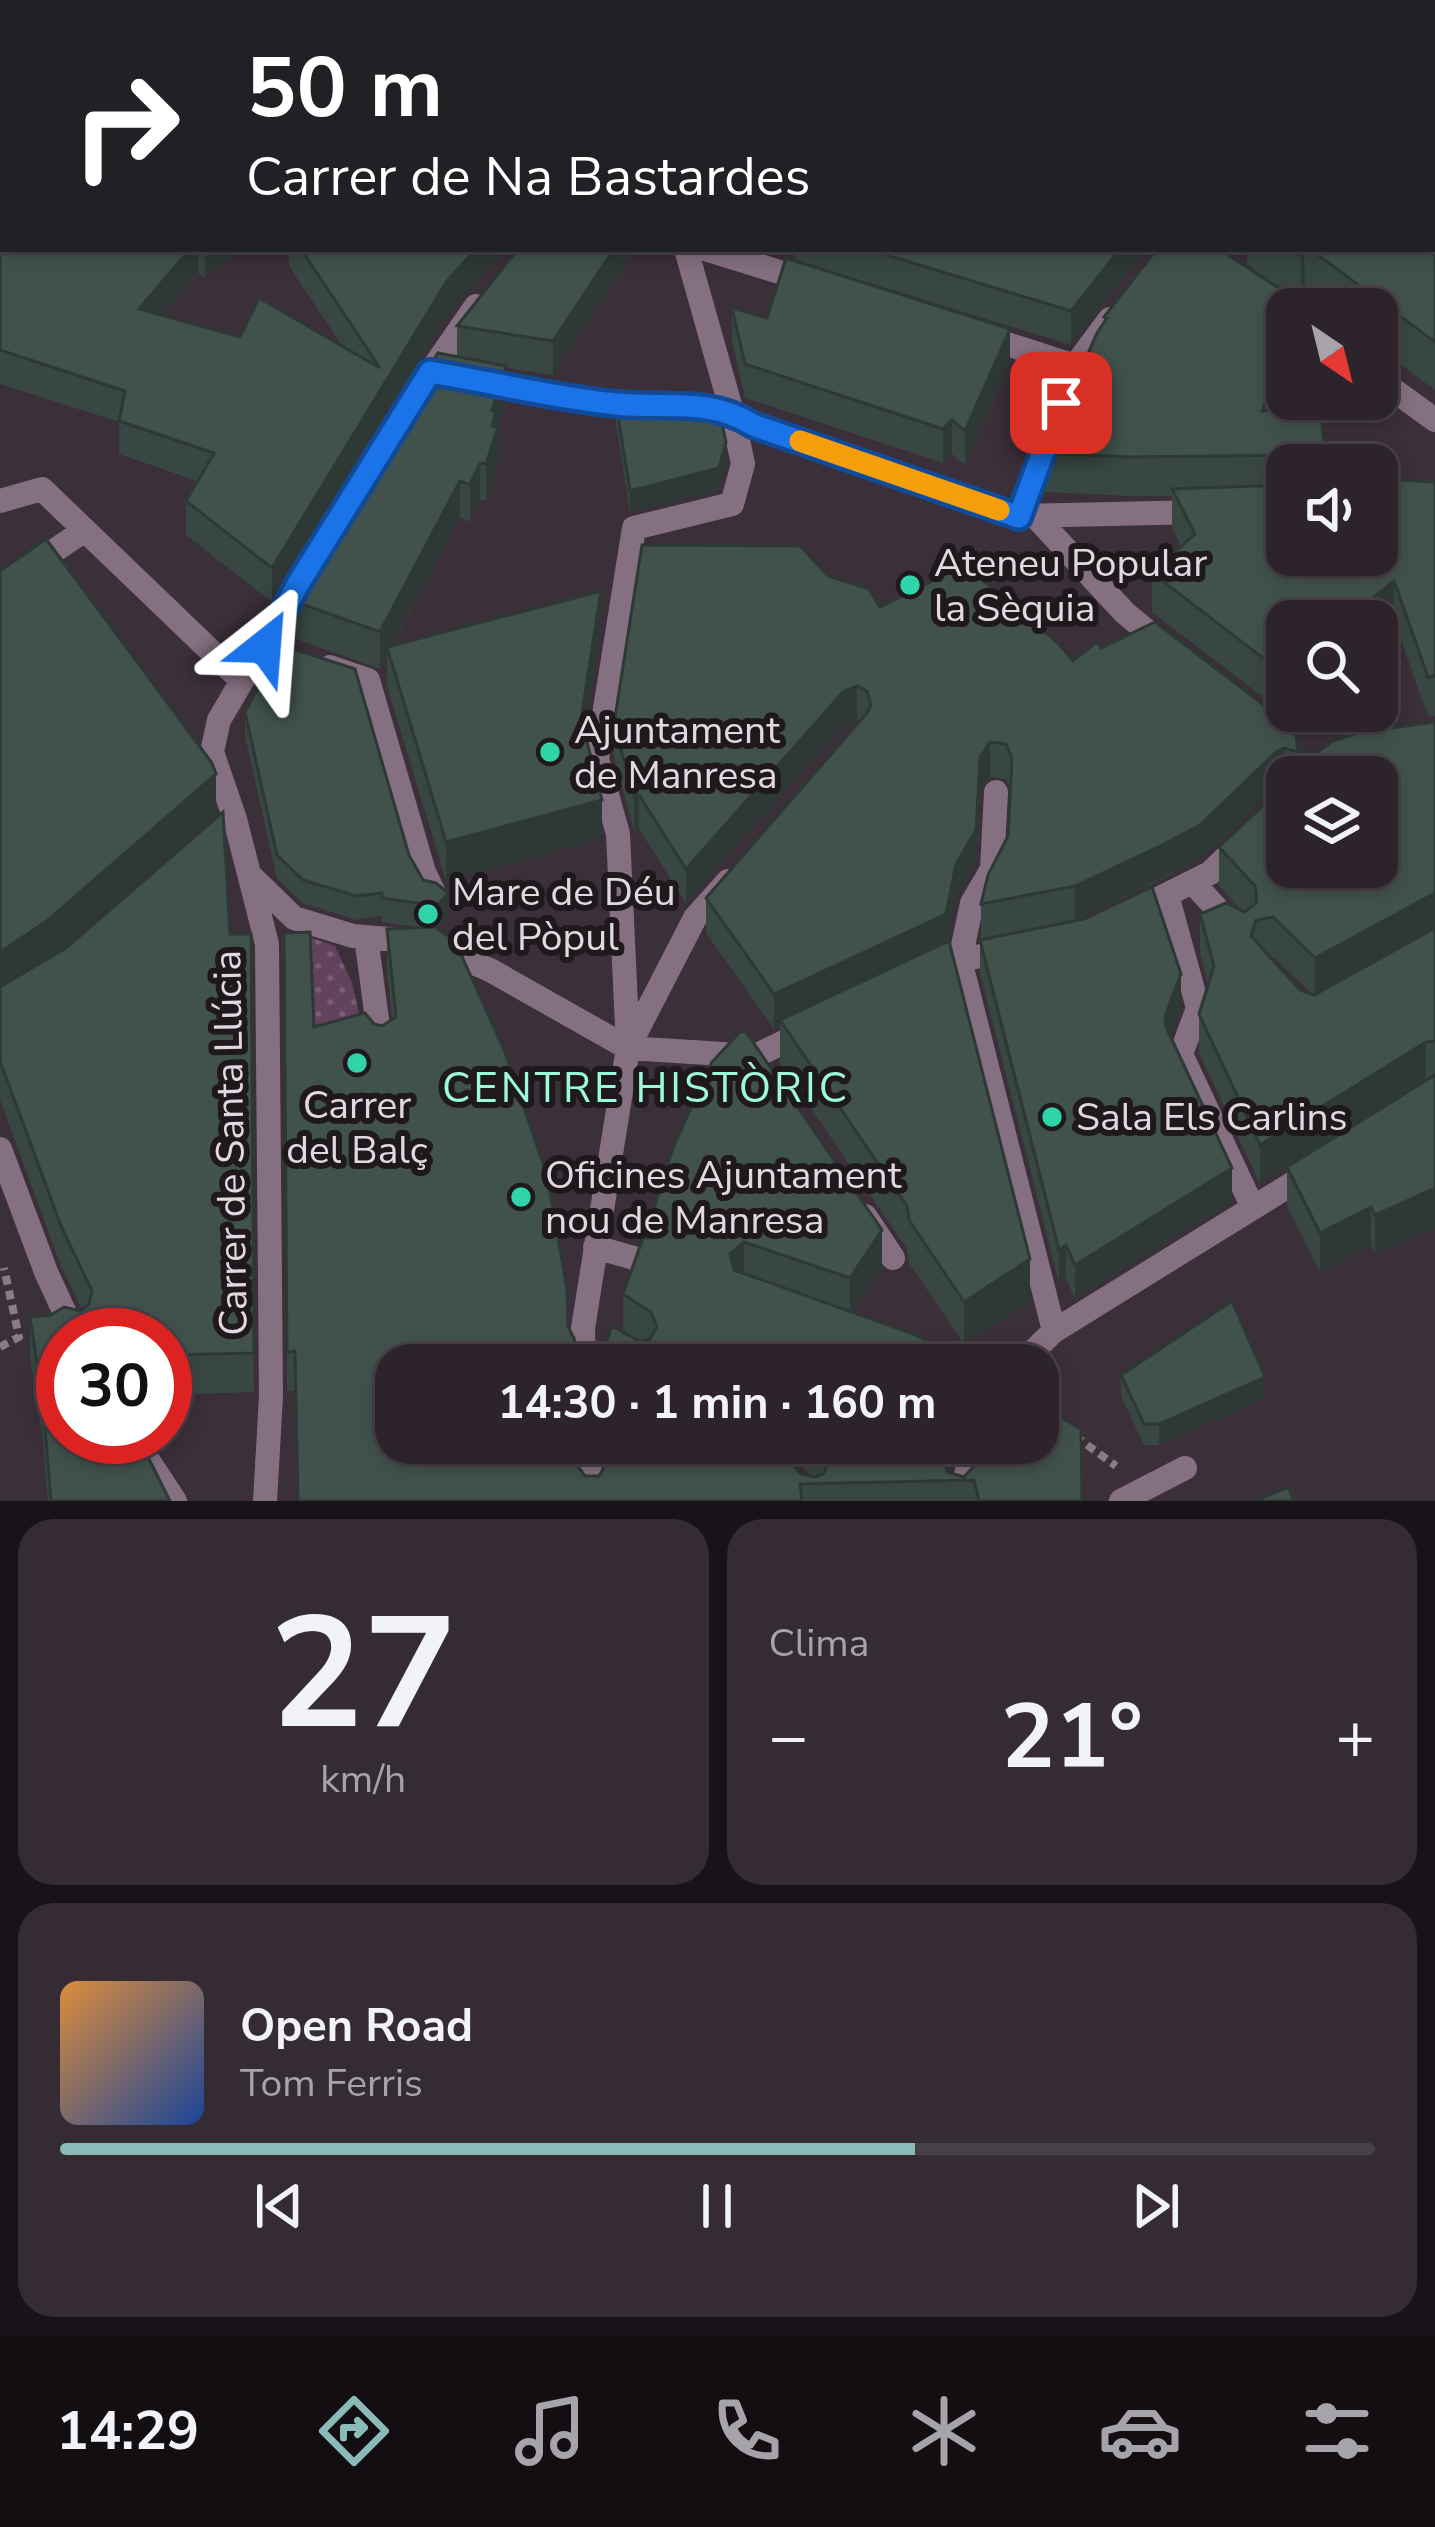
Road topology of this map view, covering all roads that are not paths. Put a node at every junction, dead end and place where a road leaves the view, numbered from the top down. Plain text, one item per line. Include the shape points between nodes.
1 (687, 252) edge
2 (715, 252) edge
3 (833, 288) edge
4 (1131, 292) edge
5 (486, 294) edge
6 (965, 330) edge
7 (1075, 366) junction
8 (430, 372) junction
9 (1398, 393) edge
10 (406, 410) edge
11 (732, 412) junction
12 (1435, 420) edge
13 (0, 501) edge
14 (1218, 512) edge
15 (1027, 517) junction
16 (334, 526) edge
17 (85, 530) junction
18 (0, 587) edge
19 (287, 653) junction
20 (1187, 664) edge
21 (242, 681) junction
22 (996, 792) dead end
23 (1266, 820) edge
24 (739, 868) edge
25 (251, 877) junction
26 (429, 882) edge
27 (1193, 883) junction
28 (1167, 895) junction
29 (1102, 926) edge
30 (1242, 935) edge
31 (365, 938) junction
32 (1040, 944) edge
33 (961, 960) junction
34 (896, 989) edge
35 (831, 1019) edge
36 (628, 1048) junction
37 (381, 1049) edge
38 (0, 1149) edge
39 (1334, 1158) edge
40 (855, 1203) edge
41 (1253, 1208) junction
42 (595, 1246) junction
43 (893, 1258) dead end
44 (648, 1262) edge
45 (63, 1308) edge
46 (1054, 1331) junction
47 (589, 1344) edge
48 (1041, 1344) edge
49 (151, 1464) edge
50 (589, 1464) edge
51 (968, 1464) edge
52 (1185, 1468) dead end
53 (176, 1501) edge
54 (265, 1501) edge
55 (591, 1501) edge
56 (958, 1501) edge
57 (1121, 1501) edge

1 - 11 street
2 - 3 street
4 - 7 street
5 - 8 street
6 - 7 street
7 - 15 street
8 - 10 street
8 - 11 street via 617,404
9 - 12 street
11 - 15 street
11 - 36 street via 742,464 732,504 634,528 597,759 618,834
13 - 17 street via 42,489
14 - 15 street
15 - 20 street
16 - 19 street
17 - 18 street
17 - 21 street
19 - 21 street
19 - 26 street via 368,680
21 - 25 street, Carrer de Santa Llúcia via 218,719 212,752 226,826
22 - 33 street via 992,869 971,904
23 - 27 street
24 - 36 street via 695,918
25 - 31 street via 294,918
25 - 54 street, Carrer de Santa Llúcia via 267,944
27 - 28 street
27 - 30 street
28 - 29 street
28 - 41 street via 1198,1008 1181,1054
31 - 36 street via 424,942
31 - 37 street
32 - 33 street
33 - 34 street
33 - 46 street
35 - 36 street via 762,1065
36 - 42 street
38 - 45 street
39 - 41 street
40 - 43 street
41 - 46 street
42 - 44 street
42 - 47 street
46 - 48 street
49 - 53 street
50 - 55 street
51 - 56 street
52 - 57 street

